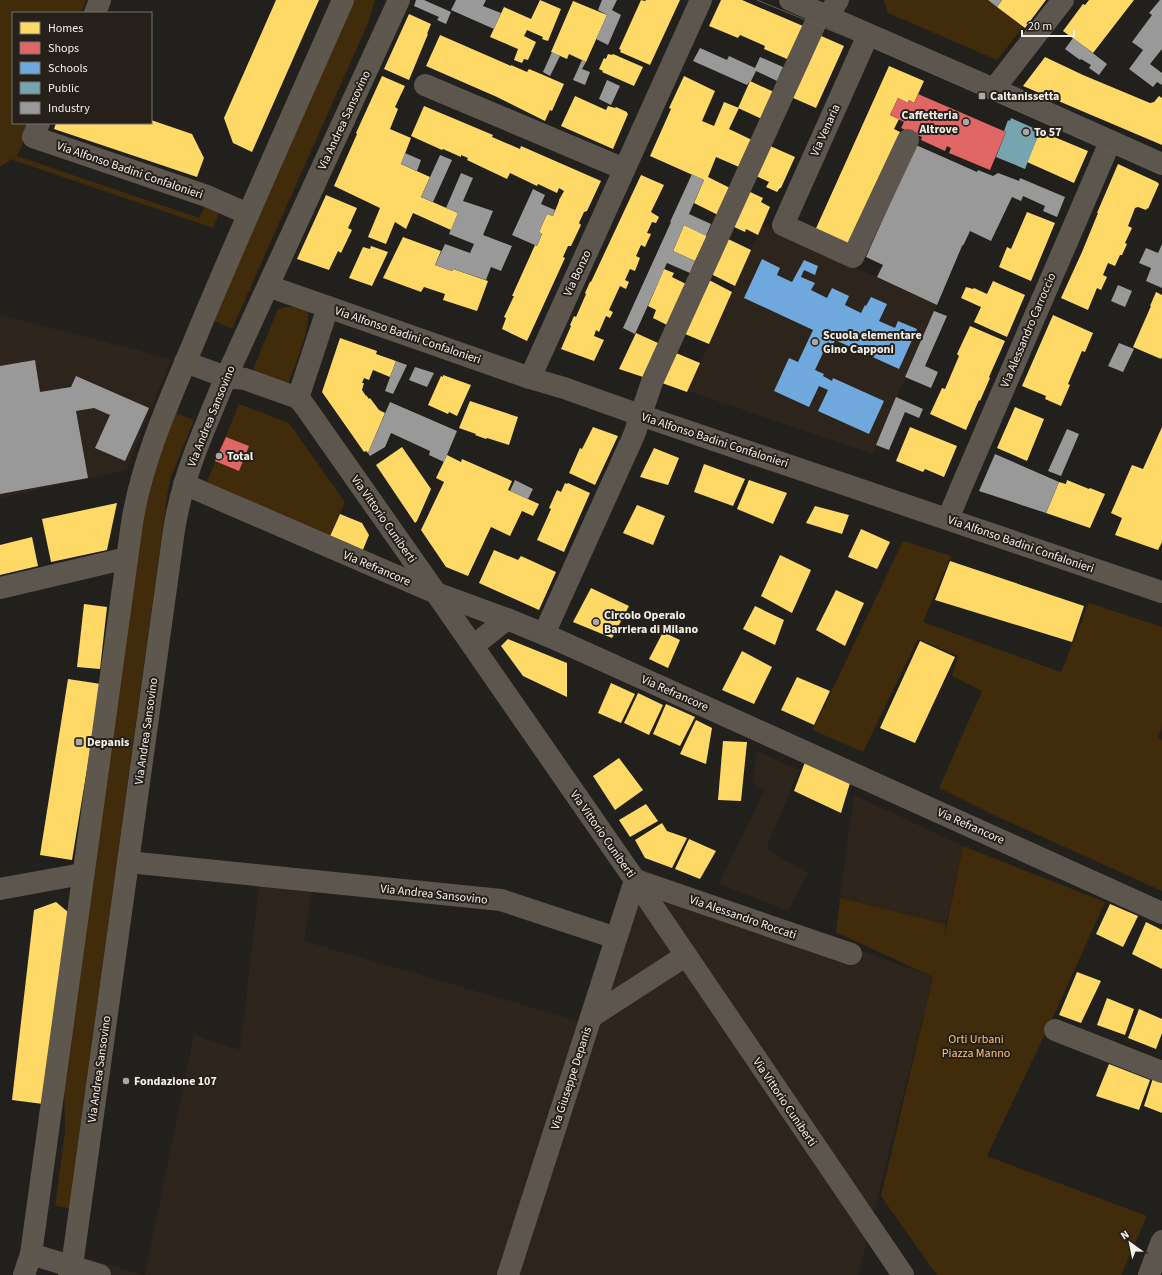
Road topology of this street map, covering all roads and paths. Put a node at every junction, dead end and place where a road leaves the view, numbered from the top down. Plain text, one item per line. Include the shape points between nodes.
1 (100, 0) edge
2 (343, 0) edge
3 (399, 0) edge
4 (701, 0) edge
5 (790, 0) edge
6 (1063, 0) edge
7 (828, 10) edge
8 (94, 12) edge
9 (868, 35) junction
10 (425, 85) dead end
11 (994, 89) junction
12 (36, 130) edge
13 (908, 140) dead end
14 (1110, 142) junction
15 (1162, 164) edge
16 (624, 169) junction
17 (248, 214) junction
18 (268, 286) junction
19 (328, 307) junction
20 (185, 362) junction
21 (226, 377) junction
22 (530, 378) junction
23 (298, 398) junction
24 (640, 415) junction
25 (184, 484) junction
26 (948, 519) junction
27 (127, 558) junction
28 (0, 588) edge
29 (1162, 592) edge
30 (436, 593) junction
31 (507, 619) junction
32 (544, 634) junction
33 (473, 646) junction
34 (128, 862) junction
35 (82, 874) junction
36 (635, 880) junction
37 (0, 889) edge
38 (1162, 913) edge
39 (616, 938) junction
40 (851, 954) dead end
41 (685, 956) junction
42 (591, 1018) junction
43 (1055, 1030) dead end
44 (1162, 1072) edge
45 (1162, 1240) edge
46 (31, 1254) junction
47 (70, 1271) edge
48 (97, 1274) edge
49 (24, 1275) edge
50 (508, 1275) edge
51 (902, 1275) edge
52 (1149, 1275) edge

1 - 8 street
2 - 17 main road
3 - 18 main road, Via Andrea Sansovino
4 - 16 street, Via Bonzo
5 - 7 street
6 - 11 street
7 - 9 street
7 - 24 street via 652,382
9 - 11 street
9 - 13 street, Via Venaria via 783,225 853,257
10 - 16 street
11 - 14 street
12 - 17 street, Via Alfonso Badini Confalonieri
14 - 15 street
14 - 26 street, Via Alessandro Carroccio
16 - 22 street, Via Bonzo
17 - 20 main road
18 - 19 street, Via Alfonso Badini Confalonieri
18 - 21 main road, Via Andrea Sansovino
19 - 22 street, Via Alfonso Badini Confalonieri
19 - 23 street
20 - 21 street
20 - 27 main road via 146,460 135,505
21 - 23 street via 246,380
21 - 25 main road, Via Andrea Sansovino
22 - 24 street, Via Alfonso Badini Confalonieri
23 - 30 street, Via Vittorio Cuniberti
24 - 26 street, Via Alfonso Badini Confalonieri
24 - 32 street via 634,435
25 - 30 street, Via Refrancore
25 - 34 main road, Via Andrea Sansovino via 174,530
26 - 29 street, Via Alfonso Badini Confalonieri
27 - 28 street
27 - 35 main road
30 - 31 street, Via Refrancore
30 - 33 street, Via Vittorio Cuniberti
31 - 32 street, Via Refrancore
31 - 33 street
32 - 38 street, Via Refrancore
33 - 36 street, Via Vittorio Cuniberti
34 - 39 street, Via Andrea Sansovino via 501,900
34 - 47 main road, Via Andrea Sansovino
35 - 37 street
35 - 46 main road
36 - 39 street, Via Giuseppe Depanis
36 - 40 street, Via Alessandro Roccati
36 - 41 street, Via Vittorio Cuniberti
39 - 42 street, Via Giuseppe Depanis
41 - 42 street
41 - 51 street, Via Vittorio Cuniberti
42 - 50 street, Via Giuseppe Depanis
43 - 44 street
45 - 52 street
46 - 47 street
46 - 49 main road
47 - 48 street

